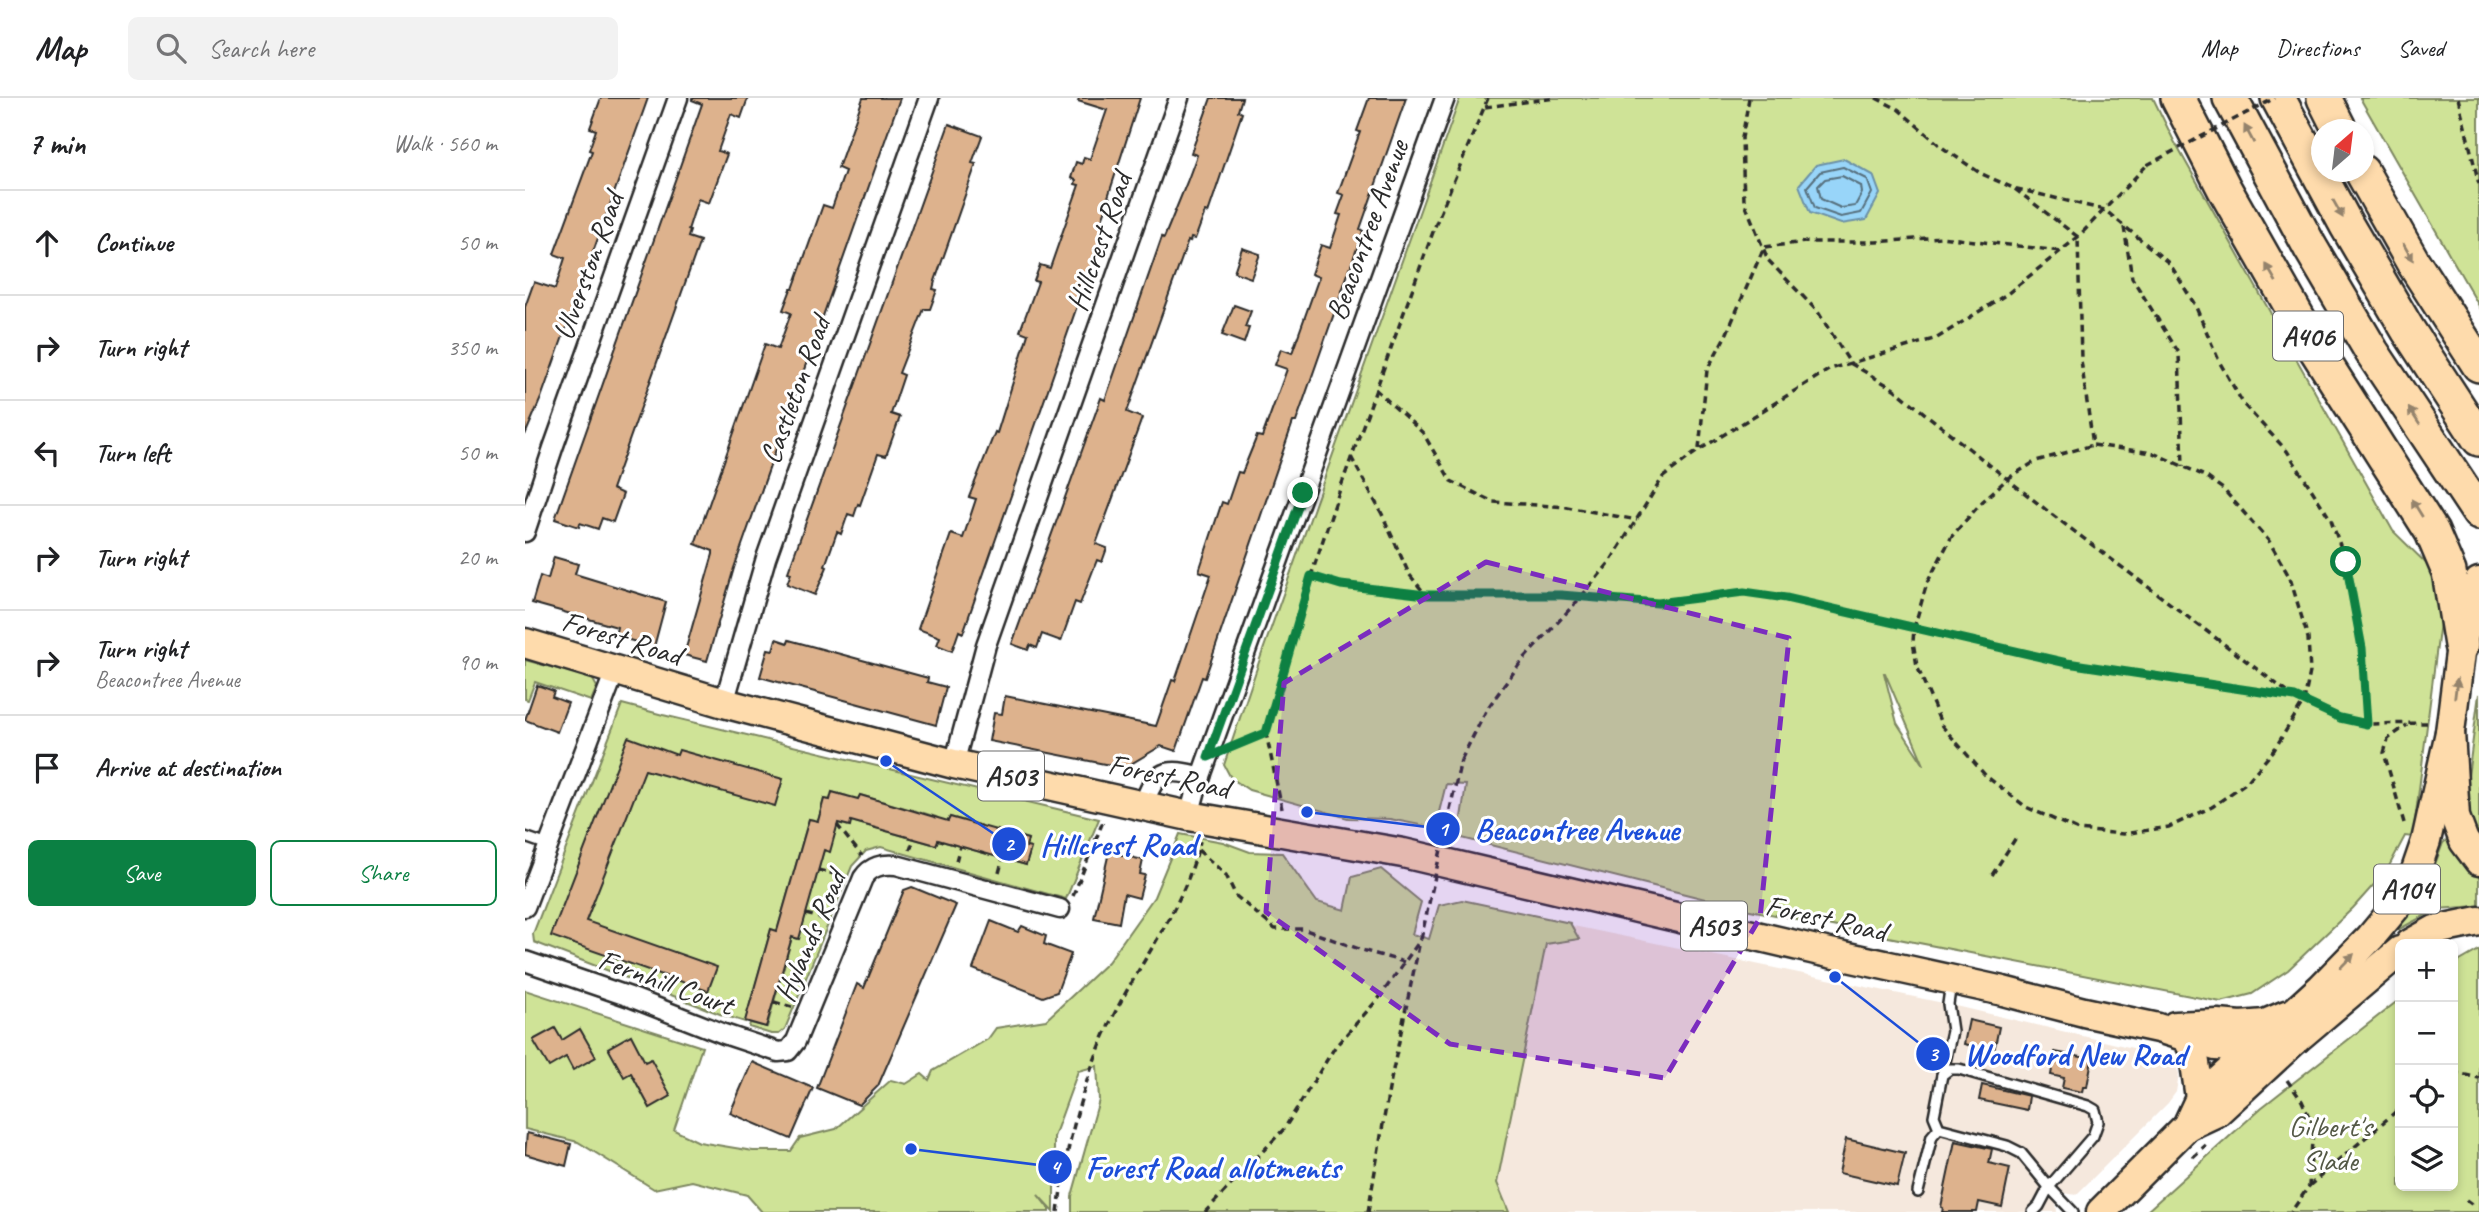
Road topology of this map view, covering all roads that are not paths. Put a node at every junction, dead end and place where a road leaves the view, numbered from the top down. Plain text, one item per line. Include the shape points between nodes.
1 (678, 98) edge
2 (929, 98) edge
3 (1179, 98) edge
4 (1445, 98) edge
5 (2178, 98) edge
6 (2230, 98) edge
7 (2276, 98) edge
8 (2324, 98) edge
9 (2334, 119) edge
10 (2369, 182) edge
11 (2479, 365) edge
12 (2479, 439) edge
13 (2479, 513) edge
14 (525, 532) edge
15 (2479, 582) edge
16 (525, 643) edge
17 (2461, 645) junction
18 (615, 671) junction
19 (724, 703) junction
20 (2439, 728) junction
21 (954, 764) junction
22 (1201, 777) junction
23 (1144, 805) junction
24 (1195, 827) junction
25 (525, 837) edge
26 (548, 845) junction
27 (2479, 861) edge
28 (525, 907) edge
29 (1061, 909) road end
30 (2479, 921) edge
31 (2419, 939) edge
32 (2395, 955) edge
33 (525, 961) edge
34 (1952, 980) junction
35 (2298, 1009) junction
36 (2158, 1027) junction
37 (2187, 1038) junction
38 (2296, 1039) junction
39 (2260, 1044) junction
40 (788, 1051) joint
41 (1943, 1075) junction
42 (2200, 1098) junction
43 (2187, 1126) junction
44 (1939, 1128) junction
45 (2049, 1187) junction
46 (1918, 1192) dead end
47 (2033, 1212) edge
48 (2073, 1212) edge
49 (2101, 1212) edge

1 - 14 street, Ulverston Road
2 - 19 street, Castleton Road via 766,558
3 - 21 street, Hillcrest Road via 986,645
4 - 22 street, Beacontree Avenue
17 -> 5 highway, A406 via 2449,572 2432,532 2315,348
13 -> 6 highway, A406 via 2372,352
7 -> 12 highway via 2408,330
8 - 9 highway
10 -> 11 highway
15 - 17 main road
16 - 18 main road, Forest Road / A503
20 -> 17 main road
18 - 19 main road, Forest Road / A503
18 - 26 street
19 - 21 main road, Forest Road / A503
20 - 27 main road via 2455,817 2464,841
35 -> 20 main road, A104 via 2370,938 2400,902 2414,876 2427,838
21 - 23 main road, Forest Road / A503
22 - 23 street via 1175,770 1164,773 1152,783
22 - 24 street, Beacontree Avenue
23 - 24 main road, Forest Road / A503
24 - 34 main road, Forest Road / A503 via 1403,853
25 - 26 lane
26 - 28 street
29 - 40 street, Hylands Road via 887,864 866,875
30 - 31 main road, A104 via 2435,930
32 - 38 main road, A104
33 - 40 street, Fernhill Court via 769,1049
34 - 36 main road, Forest Road / A503
34 - 41 lane via 1948,1004 1952,1031
35 - 36 main road, A503 via 2265,1024
35 - 39 main road, A104
36 - 37 main road, Forest Road / A503
37 - 39 main road, Forest Road / A503 via 2215,1046
37 - 42 main road via 2195,1057
38 - 39 main road, Forest Road / A503
38 - 43 main road, A104 via 2217,1112
39 - 42 main road, A104
41 - 44 lane via 1934,1116
41 - 45 lane via 1959,1069 2095,1110 2098,1122 2093,1136
42 - 43 main road, A104
43 - 49 main road, A104
44 - 45 lane via 2021,1153
44 - 46 lane via 1932,1136
45 - 47 lane
45 - 48 lane

